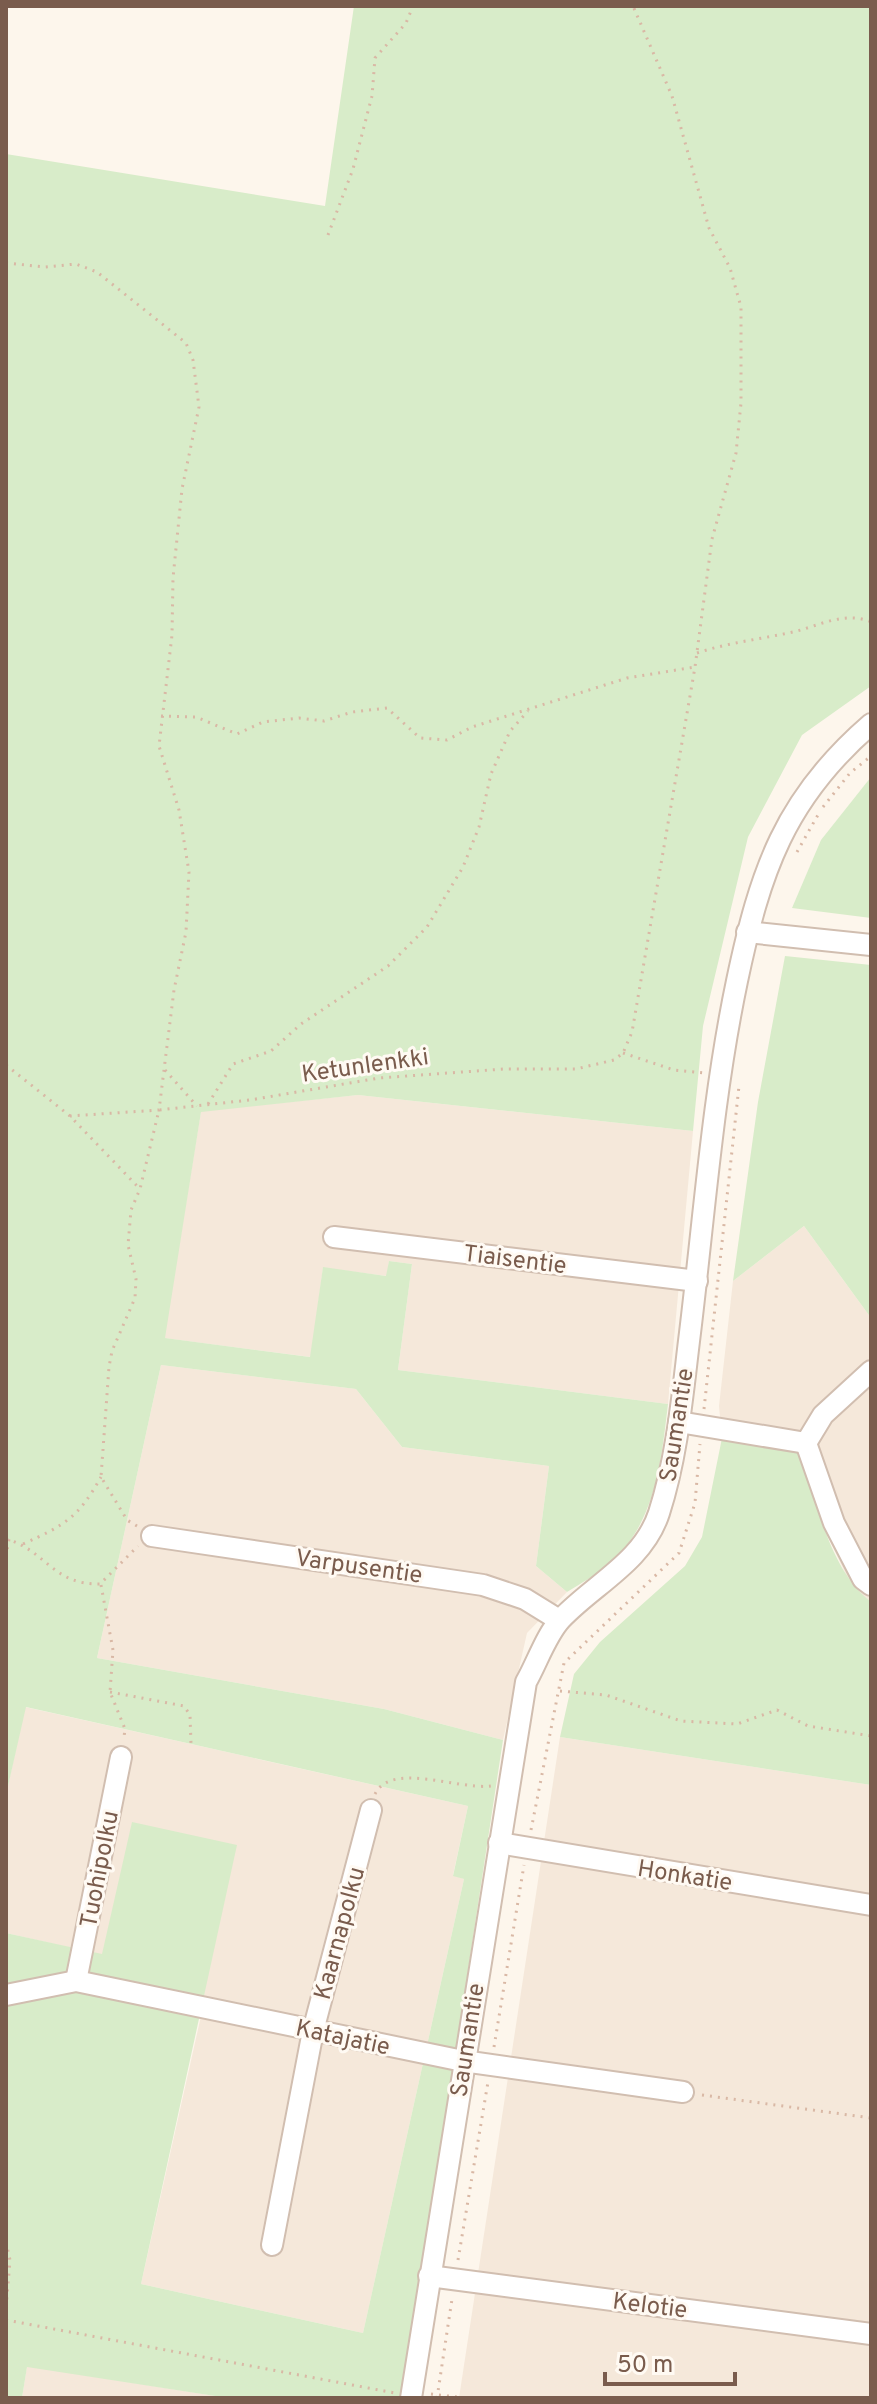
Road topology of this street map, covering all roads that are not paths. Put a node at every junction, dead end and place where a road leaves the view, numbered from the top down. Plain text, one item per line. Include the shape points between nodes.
1 (871, 724) edge
2 (747, 932) junction
3 (871, 945) edge
4 (334, 1237) dead end
5 (697, 1281) junction
6 (871, 1371) edge
7 (679, 1422) junction
8 (806, 1443) junction
9 (152, 1536) road end
10 (871, 1585) edge
11 (559, 1620) junction
12 (121, 1757) road end
13 (371, 1810) road end
14 (499, 1843) junction
15 (871, 1905) edge
16 (76, 1981) junction
17 (6, 1995) edge
18 (313, 2031) junction
19 (463, 2061) junction
20 (683, 2092) road end
21 (272, 2245) dead end
22 (429, 2276) junction
23 (871, 2334) edge
24 (411, 2395) edge

1 - 2 street, Saumantie via 835,755 797,805 770,858
2 - 3 street
2 - 5 street, Saumantie via 718,1076
4 - 5 street, Tiaisentie
5 - 7 street, Saumantie
6 - 8 street via 823,1415
7 - 8 street
7 - 11 street, Saumantie via 674,1462 657,1518 634,1557
8 - 10 street via 834,1523
9 - 11 street, Varpusentie via 483,1585 525,1599
11 - 14 street, Saumantie via 526,1682
12 - 16 street, Tuohipolku
13 - 18 street, Kaarnapolku
14 - 15 street, Honkatie
14 - 19 street, Saumantie
16 - 17 street, Katajatie
16 - 18 street, Katajatie
18 - 19 street, Katajatie
18 - 21 street, Kaarnapolku
19 - 20 street, Katajatie
19 - 22 street, Saumantie
22 - 23 street, Kelotie
22 - 24 street, Saumantie

